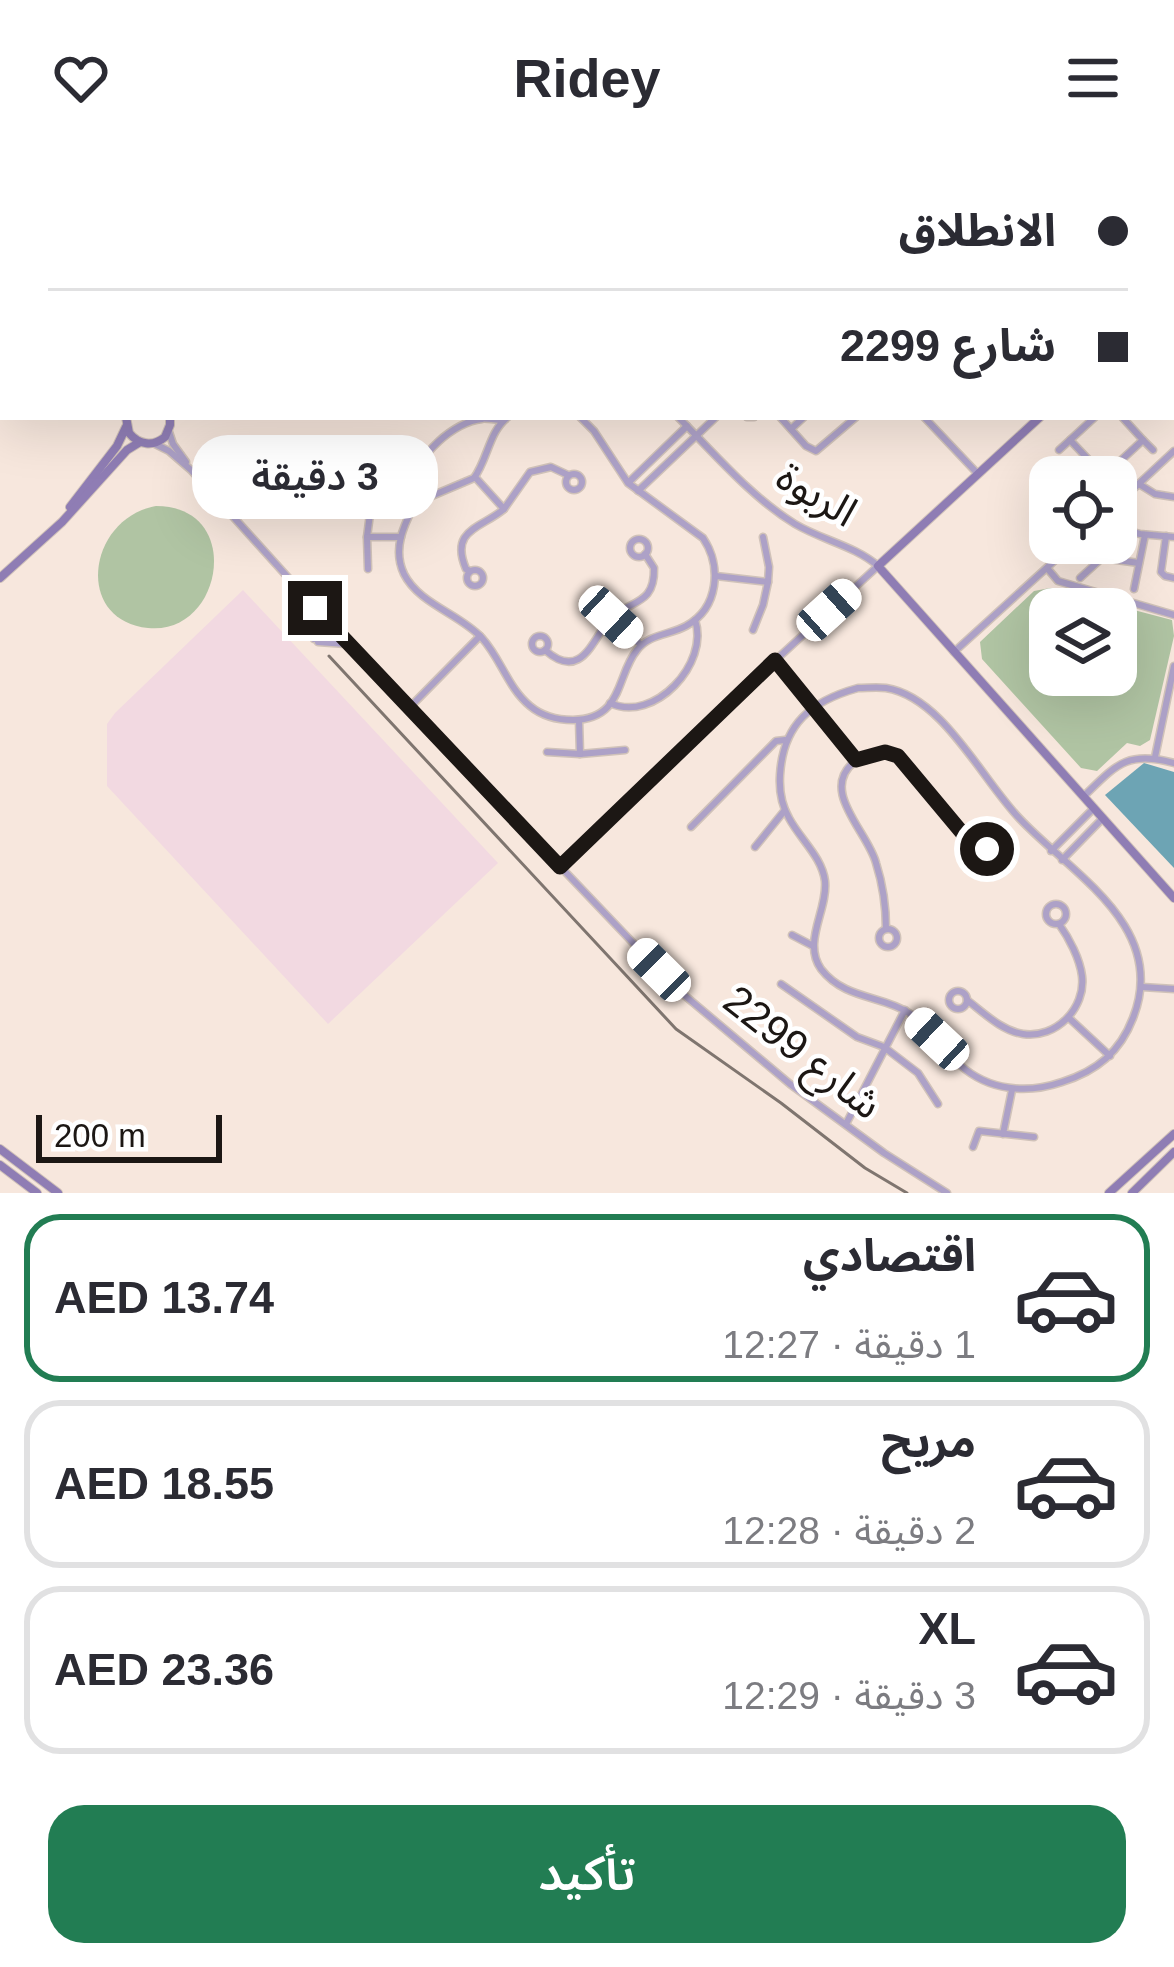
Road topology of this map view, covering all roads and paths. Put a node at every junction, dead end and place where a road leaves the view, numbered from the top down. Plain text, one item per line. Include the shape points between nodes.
1 (171, 420) edge
2 (484, 420) edge
3 (504, 420) edge
4 (583, 420) edge
5 (681, 420) edge
6 (713, 420) edge
7 (783, 420) edge
8 (801, 420) edge
9 (853, 420) edge
10 (927, 420) edge
11 (1037, 420) edge
12 (1091, 420) edge
13 (1125, 420) edge
14 (126, 422) edge
15 (687, 426) junction
16 (791, 430) junction
17 (169, 431) junction
18 (697, 434) junction
19 (1070, 440) junction
20 (1143, 440) junction
21 (140, 442) junction
22 (154, 443) junction
23 (669, 444) junction
24 (1059, 450) dead end
25 (1153, 450) dead end
26 (1174, 452) edge
27 (676, 453) junction
28 (1085, 456) edge
29 (1126, 456) edge
30 (191, 470) junction
31 (977, 473) junction
32 (568, 475) dead end
33 (476, 476) junction
34 (628, 483) junction
35 (1139, 484) joint
36 (638, 490) junction
37 (373, 491) dead end
38 (1174, 497) edge
39 (415, 503) junction
40 (504, 509) junction
41 (50, 532) junction
42 (1137, 532) edge
43 (1143, 534) junction
44 (367, 537) junction
45 (401, 537) junction
46 (763, 537) dead end
47 (1170, 537) edge
48 (645, 554) dead end
49 (1138, 563) junction
50 (1051, 564) edge
51 (878, 566) junction
52 (1047, 568) junction
53 (368, 569) dead end
54 (470, 571) dead end
55 (716, 576) junction
56 (0, 578) edge
57 (1080, 578) dead end
58 (1174, 578) edge
59 (768, 582) junction
60 (1134, 588) edge
61 (315, 608) junction
62 (1174, 615) edge
63 (611, 617) junction
64 (695, 620) junction
65 (753, 630) dead end
66 (480, 636) junction
67 (350, 645) junction
68 (641, 645) junction
69 (545, 650) dead end
70 (954, 652) junction
71 (775, 660) junction
72 (1174, 666) edge
73 (610, 703) junction
74 (411, 707) junction
75 (812, 708) junction
76 (579, 720) junction
77 (785, 740) junction
78 (626, 750) dead end
79 (547, 752) dead end
80 (580, 754) junction
81 (1154, 758) junction
82 (856, 760) junction
83 (1174, 763) edge
84 (1084, 796) junction
85 (1094, 808) junction
86 (785, 810) junction
87 (1103, 818) junction
88 (1081, 822) junction
89 (691, 827) dead end
90 (1090, 831) junction
91 (755, 847) dead end
92 (1051, 851) junction
93 (985, 854) dead end
94 (1062, 860) junction
95 (560, 867) junction
96 (1174, 898) edge
97 (1062, 921) dead end
98 (886, 929) dead end
99 (792, 935) dead end
100 (813, 946) junction
101 (781, 984) dead end
102 (1142, 987) junction
103 (1174, 988) edge
104 (966, 1003) dead end
105 (905, 1010) junction
106 (1070, 1018) junction
107 (884, 1047) junction
108 (1110, 1057) junction
109 (1012, 1090) junction
110 (938, 1104) dead end
111 (845, 1125) junction
112 (1003, 1134) junction
113 (1174, 1134) edge
114 (1034, 1137) dead end
115 (973, 1147) dead end
116 (0, 1149) edge
117 (1174, 1151) edge
118 (0, 1165) edge
119 (37, 1193) edge
120 (58, 1193) edge
121 (946, 1193) edge
122 (1109, 1193) edge
123 (1132, 1193) edge

1 - 17 street
2 - 39 street via 452,430 431,448 416,473
3 - 33 street
4 - 34 street
5 - 15 street, الربوة
6 - 18 street
7 - 16 street
8 - 16 street
9 - 16 street via 816,452
10 - 31 street
11 - 31 street
12 - 19 street
13 - 20 street
14 - 21 street
14 - 41 street via 117,446
15 - 18 street, الربوة
15 - 23 street
17 - 22 street
17 - 30 street, شارع 2299
18 - 27 street
18 - 51 street, الربوة via 777,512
19 - 24 street
19 - 28 street
20 - 25 street
20 - 29 street
21 - 22 street
21 - 41 street
22 - 30 street, شارع 2299
23 - 27 street
23 - 34 street
26 - 35 street
27 - 36 street
30 - 61 street, شارع 2299
31 - 51 street
32 - 40 street via 551,467 530,472
33 - 39 street
33 - 40 street
34 - 36 street
35 - 38 street
36 - 55 street via 703,538
37 - 44 street
39 - 45 street
40 - 54 street via 466,536 461,555
41 - 56 street
42 - 43 street
43 - 47 street
43 - 49 street
44 - 45 street
44 - 53 street
45 - 66 street via 408,580
46 - 59 street
47 - 58 street via 1161,572
48 - 63 street via 654,568 651,590
49 - 57 street via 1102,558
49 - 60 street
50 - 52 street
51 - 70 street
51 - 71 street
52 - 62 street via 1058,581
52 - 70 street
55 - 59 street
55 - 64 street
59 - 65 street
61 - 67 street, شارع 2299
61 - 67 street via 316,641
63 - 68 street
63 - 69 street via 581,657 557,659
64 - 68 street
64 - 73 street via 698,646 678,682 629,709
66 - 74 street
66 - 76 street via 526,704
67 - 74 street, شارع 2299
68 - 73 street
70 - 84 street
71 - 75 street
71 - 95 street
72 - 81 street
73 - 76 street
74 - 95 street, شارع 2299
75 - 77 street
75 - 82 street
75 - 92 street via 858,688 917,700
76 - 80 street
77 - 86 street
77 - 89 street
78 - 80 street
79 - 80 street
81 - 83 street
81 - 84 street via 1122,762
82 - 93 street via 898,756
82 - 98 street via 840,793 875,859
84 - 85 street
85 - 87 street
85 - 88 street
86 - 91 street
86 - 100 street via 825,884
87 - 90 street
87 - 96 street
88 - 90 street
88 - 92 street
90 - 94 street
92 - 94 street
94 - 102 street via 1128,930
95 - 111 street, شارع 2299 via 692,1002
97 - 106 street via 1082,978
99 - 100 street
100 - 105 street via 830,979
101 - 107 street
102 - 103 street
102 - 108 street
104 - 106 street via 1021,1034
105 - 107 street
105 - 109 street via 962,1066
106 - 108 street
107 - 110 street via 918,1072
107 - 111 street
108 - 109 street via 1086,1075
109 - 112 street
111 - 121 street, شارع 2299
112 - 114 street
112 - 115 street via 979,1131
113 - 122 street
116 - 120 street
117 - 123 street
118 - 119 street

